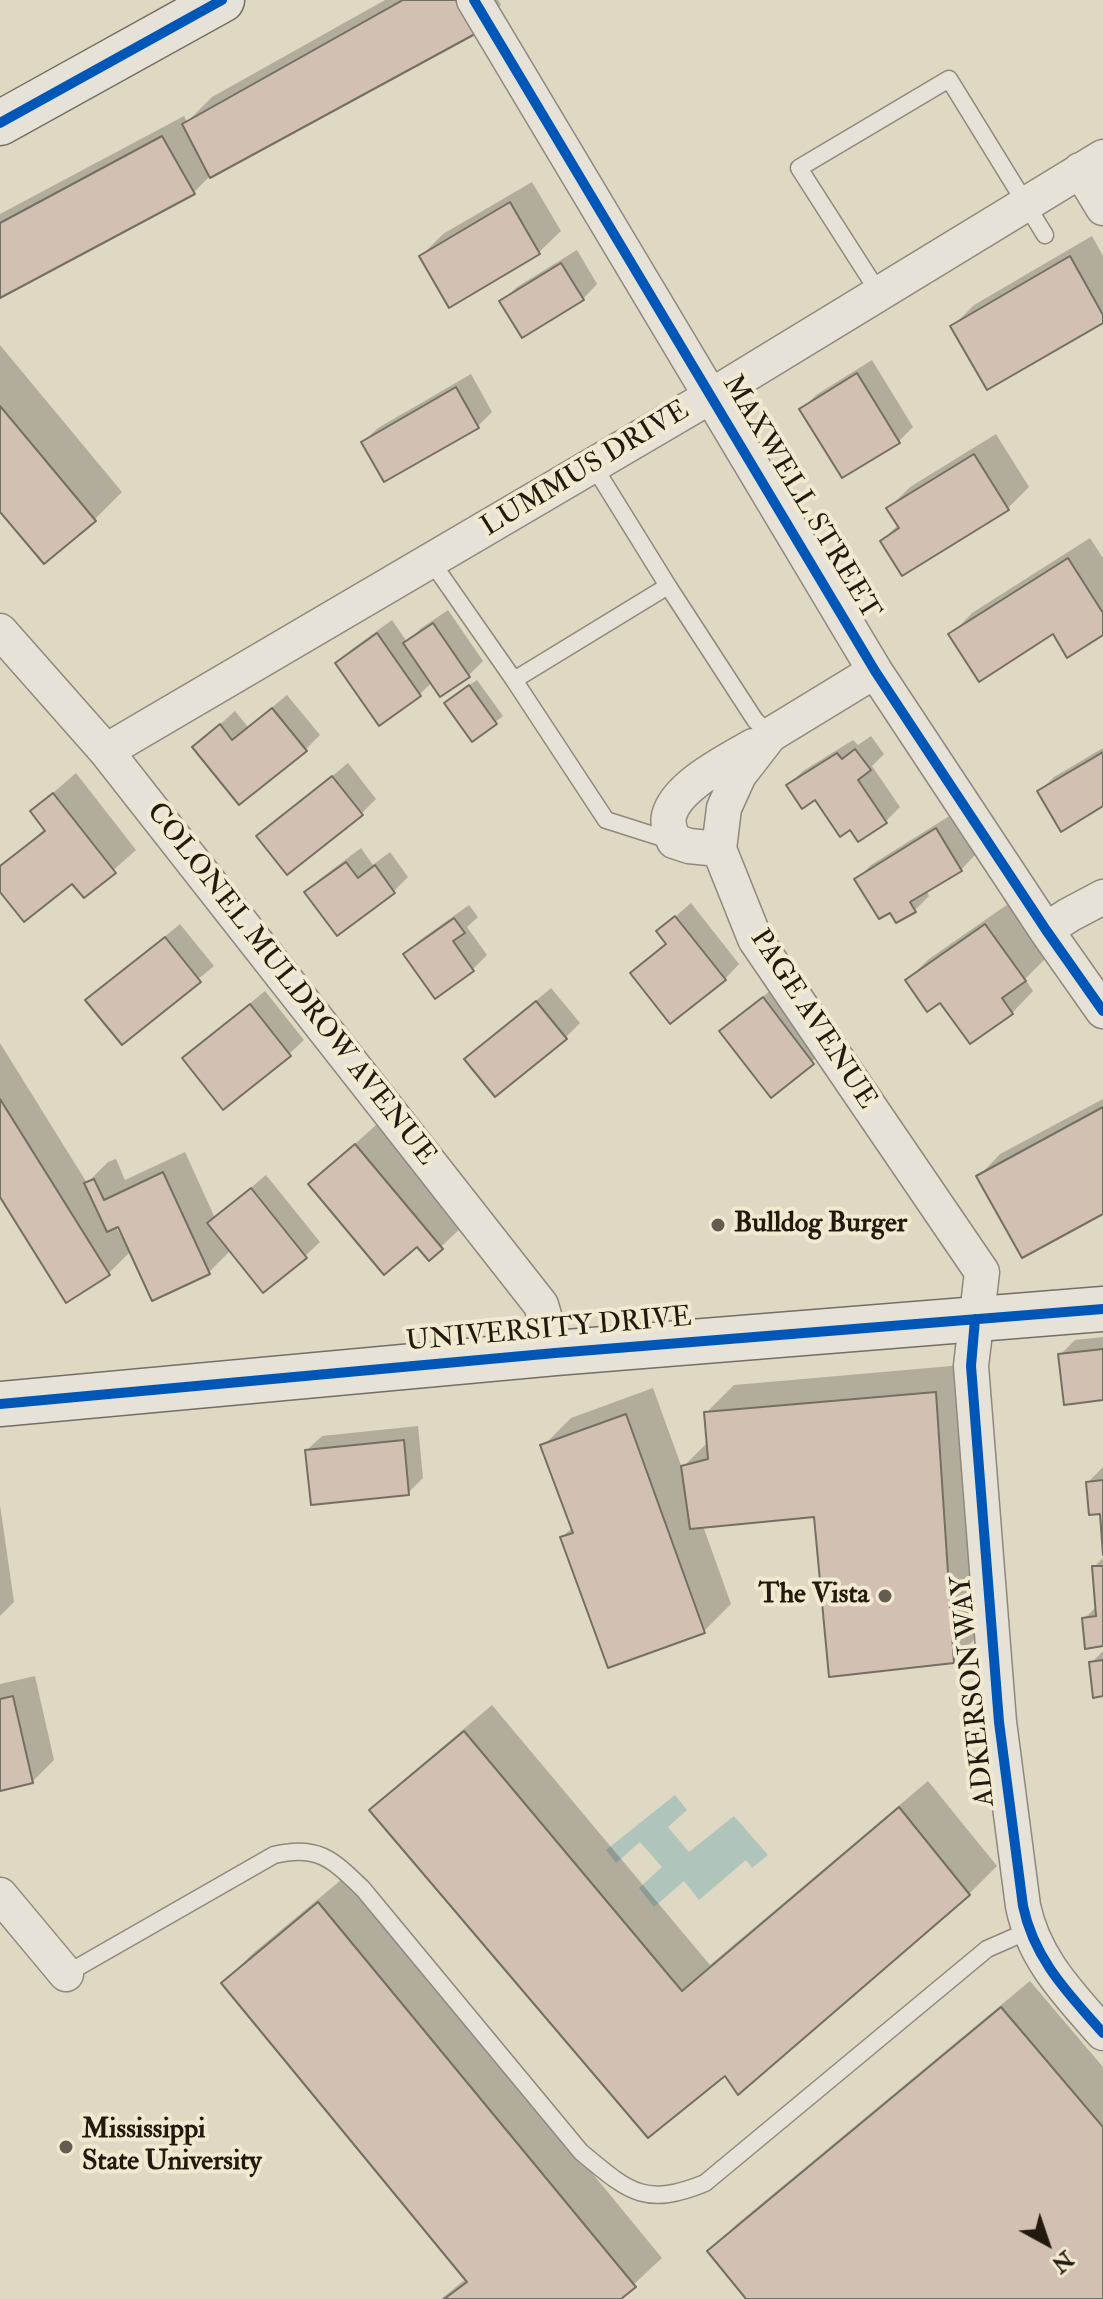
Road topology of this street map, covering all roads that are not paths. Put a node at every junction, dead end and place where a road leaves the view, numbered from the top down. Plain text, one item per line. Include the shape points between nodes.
1 (222, 0) edge
2 (474, 0) edge
3 (0, 123) edge
4 (1092, 163) edge
5 (1026, 203) junction
6 (1103, 208) edge
7 (1045, 235) dead end
8 (879, 293) junction
9 (711, 396) junction
10 (593, 465) junction
11 (431, 561) junction
12 (668, 586) junction
13 (0, 631) edge
14 (875, 671) junction
15 (514, 680) junction
16 (770, 735) junction
17 (106, 751) junction
18 (674, 841) junction
19 (719, 849) junction
20 (1103, 897) edge
21 (1046, 930) junction
22 (1103, 1011) edge
23 (1103, 1309) edge
24 (975, 1319) junction
25 (555, 1353) junction
26 (0, 1404) edge
27 (0, 1895) edge
28 (1028, 1931) junction
29 (66, 1974) joint
30 (1103, 2033) edge

1 - 3 street
2 - 9 street, MAXWELL STREET
4 - 5 street, LUMMUS DRIVE
4 - 6 street
5 - 7 lane
5 - 8 street, LUMMUS DRIVE
5 - 8 lane via 949,79 799,168
8 - 9 street, LUMMUS DRIVE
9 - 10 street, LUMMUS DRIVE
9 - 14 street, MAXWELL STREET
10 - 11 street, LUMMUS DRIVE
10 - 12 lane
11 - 15 lane
11 - 17 street, LUMMUS DRIVE
12 - 15 lane
12 - 16 lane
13 - 17 street, COLONEL MULDROW AVENUE
14 - 16 street, PAGE AVENUE
14 - 21 street, MAXWELL STREET
15 - 18 lane via 606,820
16 - 18 street via 676,800 669,816
16 - 19 street, PAGE AVENUE via 739,775 724,808
17 - 25 street, COLONEL MULDROW AVENUE via 541,1305
18 - 19 street
19 - 24 street, PAGE AVENUE via 755,939 982,1272
20 - 21 street
21 - 22 street, MAXWELL STREET
23 - 24 street, UNIVERSITY DRIVE
24 - 25 street, UNIVERSITY DRIVE
24 - 28 street, ADKERSON WAY via 971,1366 999,1722
25 - 26 street, UNIVERSITY DRIVE
27 - 29 street
28 - 29 lane via 987,1949 705,2183 659,2196 634,2192 581,2152 363,1889 335,1862 318,1854 294,1850 274,1855
28 - 30 street, ADKERSON WAY via 1063,1987

